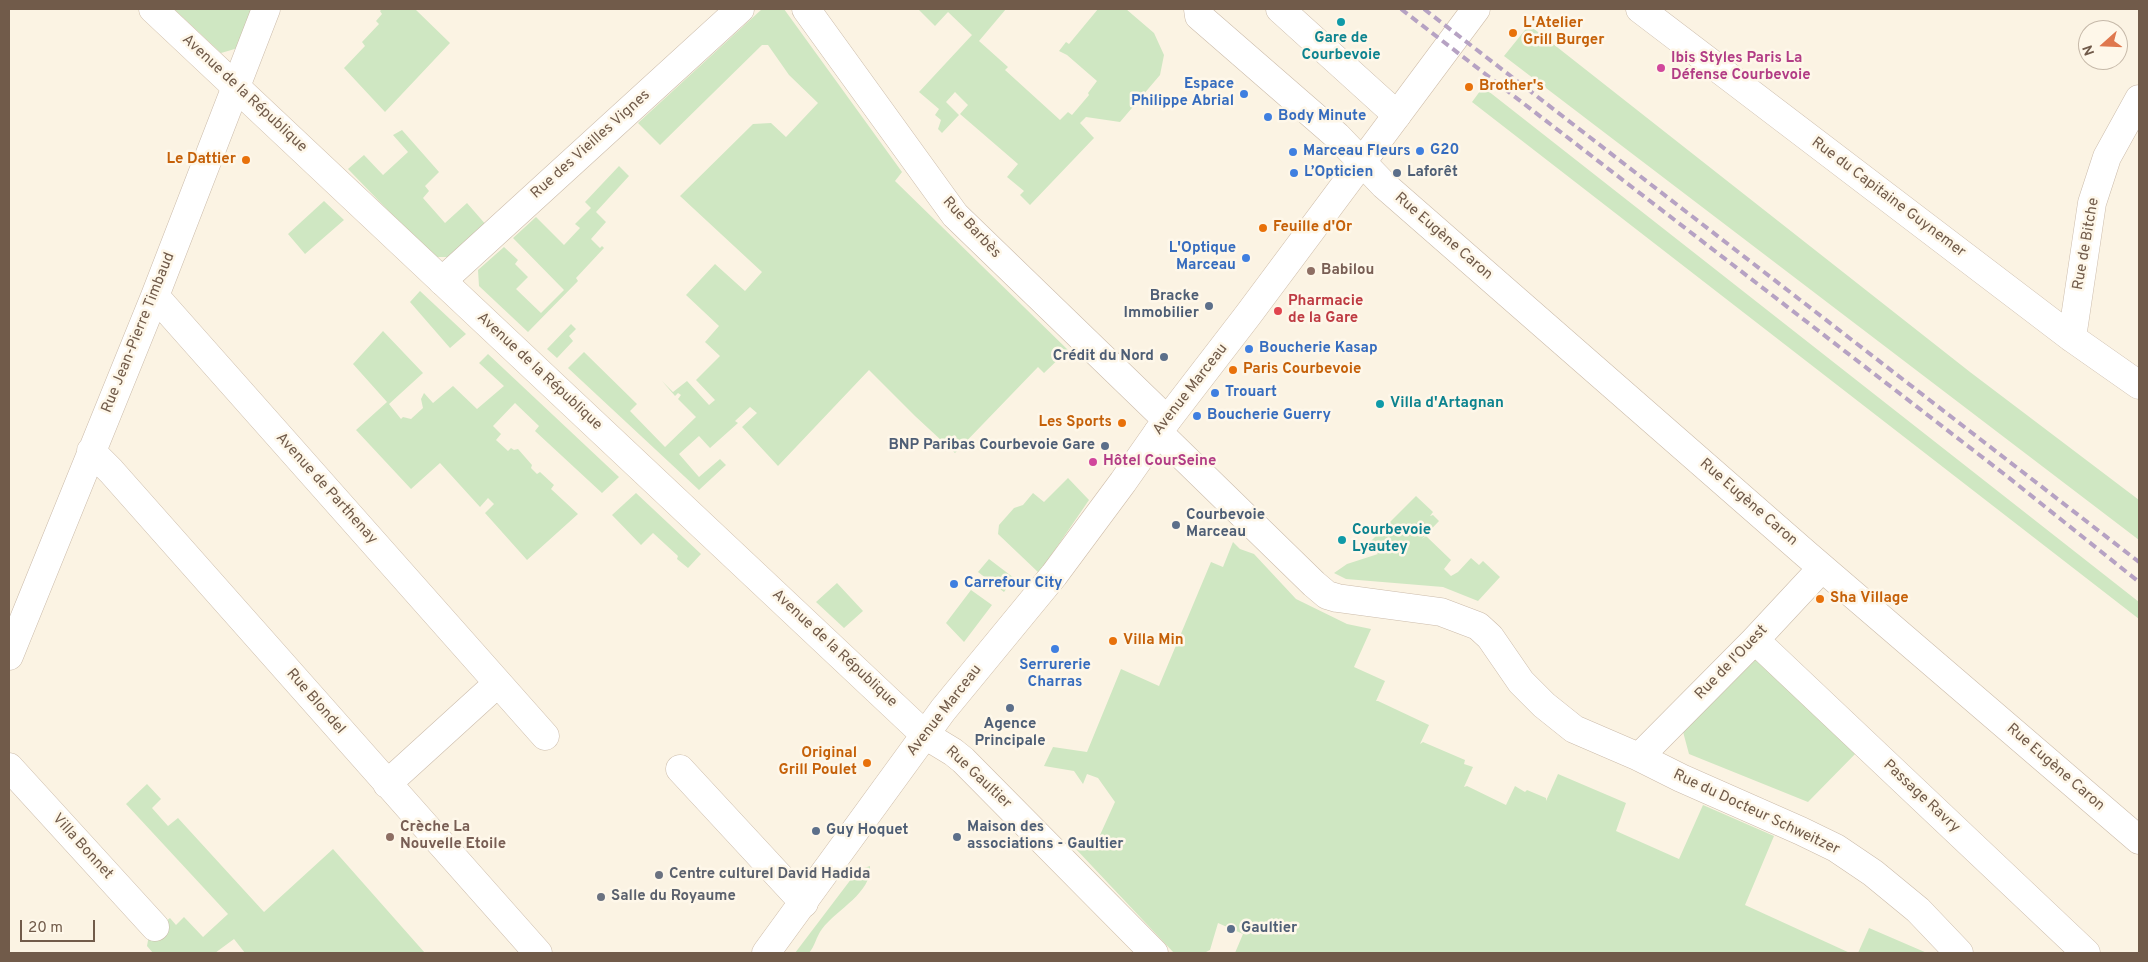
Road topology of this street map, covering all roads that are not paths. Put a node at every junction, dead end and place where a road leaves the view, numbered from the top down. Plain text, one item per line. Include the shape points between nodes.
1 (152, 9) edge
2 (266, 9) edge
3 (740, 9) edge
4 (806, 9) edge
5 (1198, 9) edge
6 (1280, 9) edge
7 (1476, 9) edge
8 (1640, 9) edge
9 (236, 87) junction
10 (2139, 99) edge
11 (1397, 115) junction
12 (1362, 161) junction
13 (442, 281) junction
14 (155, 296) junction
15 (2072, 338) junction
16 (2139, 385) edge
17 (1162, 426) junction
18 (92, 452) junction
19 (1822, 568) junction
20 (1755, 640) junction
21 (9, 656) edge
22 (498, 683) junction
23 (925, 735) junction
24 (545, 736) dead end
25 (1639, 756) junction
26 (9, 768) edge
27 (680, 769) dead end
28 (387, 784) junction
29 (2139, 840) edge
30 (804, 904) junction
31 (155, 927) dead end
32 (538, 953) edge
33 (766, 953) edge
34 (1154, 953) edge
35 (1959, 953) edge
36 (2086, 953) edge

1 - 9 street, Avenue de la République
2 - 9 street, Rue Jean-Pierre Timbaud
3 - 13 street, Rue des Vieilles Vignes
4 - 17 street, Rue Barbès via 954,215
5 - 12 street, Rue Eugène Caron via 1199,16
6 - 11 street
7 - 11 street, Avenue Marceau
8 - 15 street, Rue du Capitaine Guynemer
9 - 13 street, Avenue de la République
9 - 14 street, Rue Jean-Pierre Timbaud
10 - 15 street, Rue de Bitche via 2107,157 2092,203
11 - 12 street, Avenue Marceau
12 - 17 street, Avenue Marceau
12 - 19 street, Rue Eugène Caron via 1384,185
13 - 23 street, Avenue de la République
14 - 18 street, Rue Jean-Pierre Timbaud
14 - 22 street, Avenue de Parthenay
15 - 16 street, Rue du Capitaine Guynemer
17 - 23 street, Avenue Marceau via 1054,575
17 - 25 street, Rue Barbès via 1328,595 1441,612 1478,626 1490,637 1521,682 1544,705 1574,729
18 - 21 street, Rue Jean-Pierre Timbaud
18 - 28 street, Rue Blondel
19 - 20 street, Rue de l'Ouest
19 - 29 street, Rue Eugène Caron
20 - 25 street, Rue de l'Ouest
20 - 36 street, Passage Ravry
22 - 24 street, Avenue de Parthenay
22 - 28 street
23 - 30 street, Avenue Marceau
23 - 34 street, Rue Gaultier via 963,760
25 - 35 street, Rue du Docteur Schweitzer via 1836,848 1918,910
26 - 31 street, Villa Bonnet
27 - 30 street
28 - 32 street, Rue Blondel
30 - 33 street, Avenue Marceau

